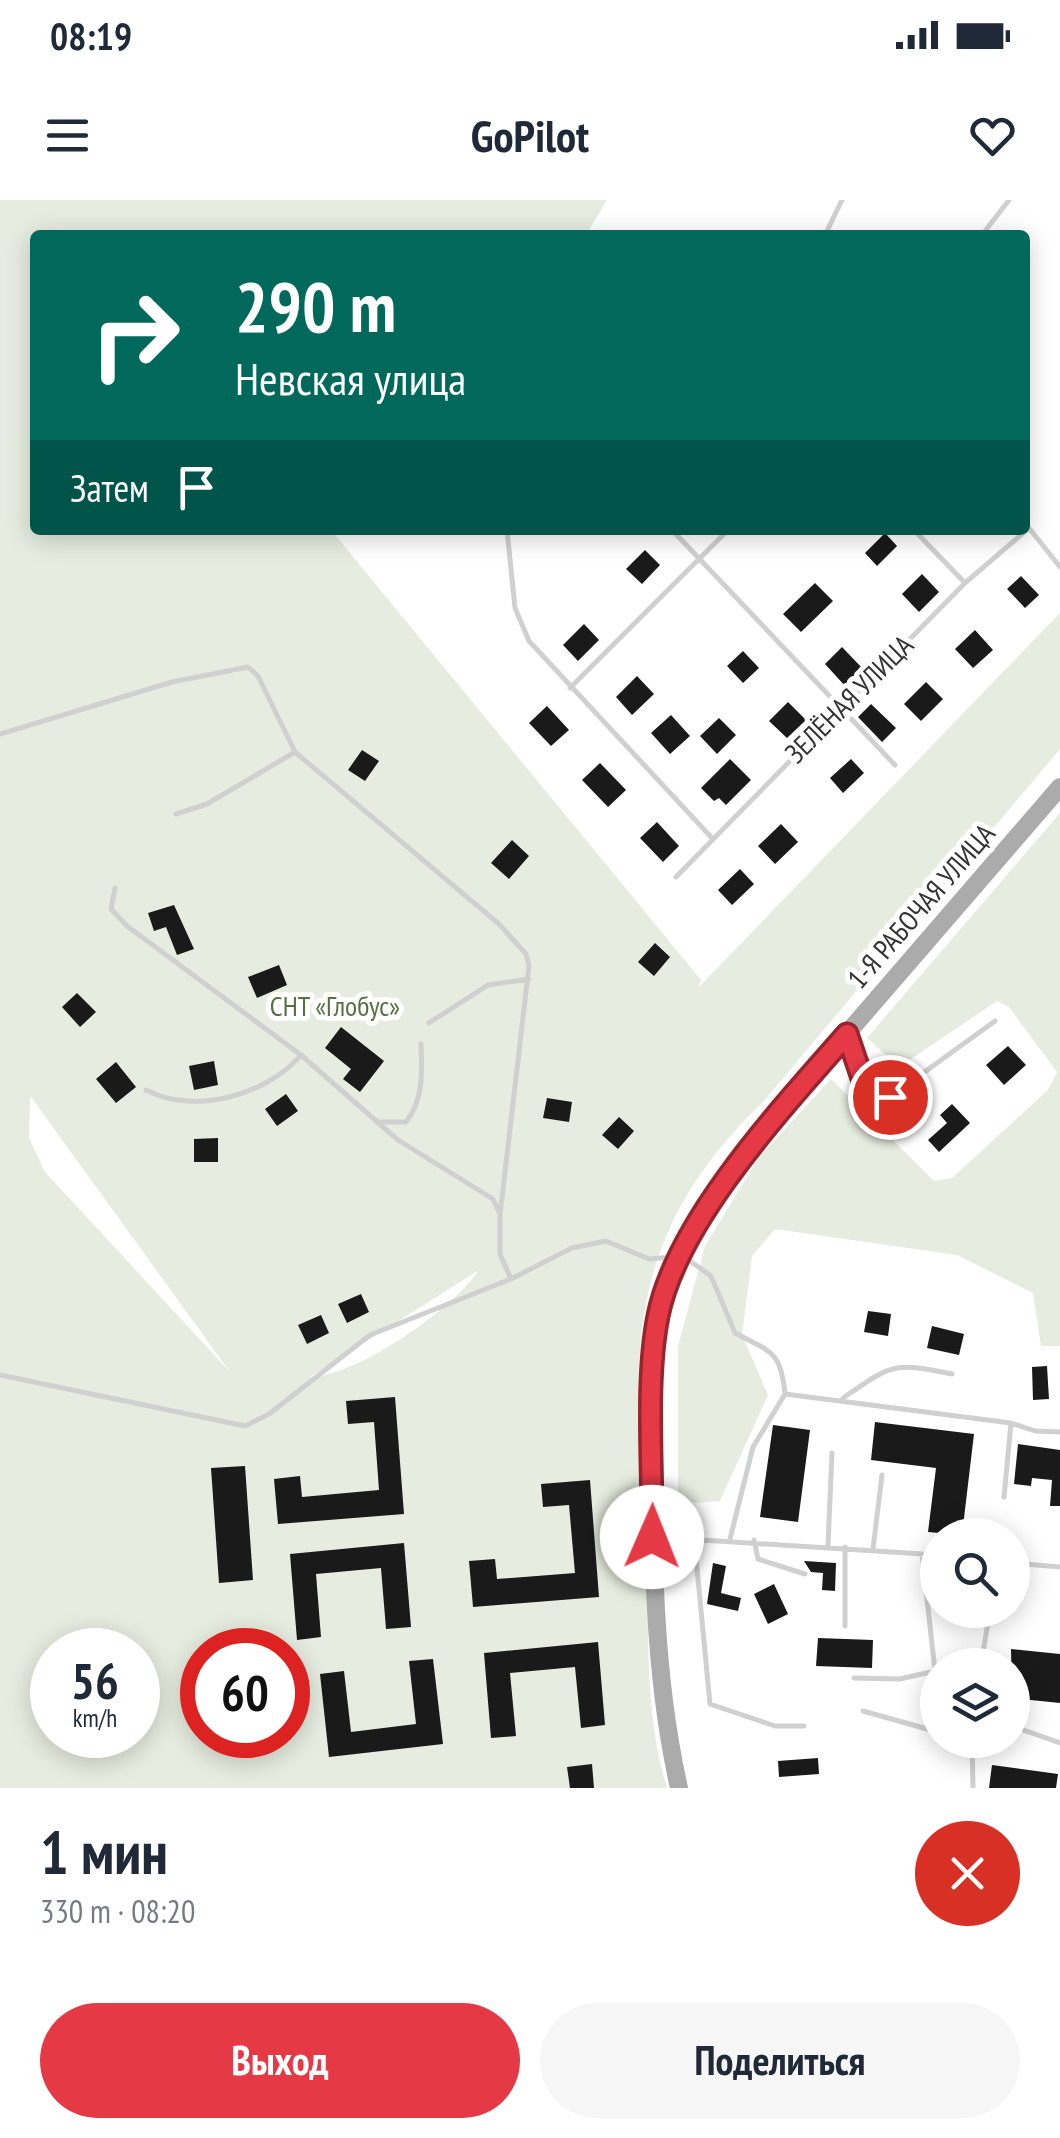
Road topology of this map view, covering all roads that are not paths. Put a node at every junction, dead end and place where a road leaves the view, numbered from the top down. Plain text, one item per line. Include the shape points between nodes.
1 (842, 200) edge
2 (1010, 200) edge
3 (828, 230) edge
4 (986, 230) edge
5 (1030, 530) edge
6 (508, 535) edge
7 (677, 535) edge
8 (723, 535) edge
9 (919, 535) edge
10 (1017, 535) edge
11 (700, 559) junction
12 (1060, 567) edge
13 (964, 583) junction
14 (570, 688) junction
15 (840, 709) junction
16 (0, 734) edge
17 (294, 752) junction
18 (895, 765) dead end
19 (1060, 787) edge
20 (176, 814) dead end
21 (712, 837) junction
22 (676, 877) dead end
23 (116, 888) dead end
24 (529, 979) junction
25 (995, 1022) dead end
26 (429, 1023) dead end
27 (847, 1034) junction
28 (421, 1044) dead end
29 (301, 1055) junction
30 (146, 1090) dead end
31 (379, 1122) junction
32 (500, 1215) junction
33 (682, 1256) junction
34 (511, 1279) junction
35 (952, 1374) dead end
36 (0, 1375) edge
37 (785, 1394) junction
38 (843, 1398) junction
39 (1010, 1422) junction
40 (1060, 1432) edge
41 (832, 1453) dead end
42 (882, 1475) dead end
43 (1004, 1497) dead end
44 (652, 1537) junction
45 (694, 1538) junction
46 (730, 1539) junction
47 (754, 1540) junction
48 (828, 1545) junction
49 (846, 1547) junction
50 (873, 1549) junction
51 (920, 1554) edge
52 (1030, 1564) edge
53 (1060, 1566) edge
54 (805, 1574) dead end
55 (844, 1626) dead end
56 (920, 1675) edge
57 (854, 1678) dead end
58 (863, 1711) dead end
59 (804, 1726) dead end
60 (920, 1727) edge
61 (1030, 1732) edge
62 (1060, 1742) edge
63 (972, 1758) edge
64 (679, 1788) edge
65 (973, 1788) edge

1 - 3 lane
2 - 4 lane
5 - 12 lane
6 - 14 lane via 520,624
7 - 11 lane
8 - 11 lane
9 - 13 lane
10 - 13 lane, ЗЕЛЁНАЯ УЛИЦА
11 - 14 lane
11 - 15 lane
13 - 15 lane, ЗЕЛЁНАЯ УЛИЦА
14 - 21 lane
15 - 18 lane
15 - 21 lane, ЗЕЛЁНАЯ УЛИЦА
16 - 17 lane via 172,682 248,667
17 - 20 lane via 208,804
17 - 24 lane via 499,924 526,954
19 - 27 main road, 1-Я РАБОЧАЯ УЛИЦА
21 - 22 lane, ЗЕЛЁНАЯ УЛИЦА
23 - 29 lane via 110,909 127,926
24 - 26 lane via 488,984
24 - 32 lane
25 - 27 lane via 880,1098 864,1084
27 - 33 main road, 1-Я РАБОЧАЯ УЛИЦА via 749,1147
28 - 31 lane via 422,1084 413,1112 406,1122
29 - 30 lane via 286,1073 234,1094 182,1104
29 - 31 lane
31 - 32 lane via 493,1199
32 - 34 lane via 500,1254
33 - 34 lane via 649,1259 600,1241
33 - 37 lane via 711,1276 735,1334 774,1353
33 - 44 main road, 1-Я РАБОЧАЯ УЛИЦА via 665,1290 654,1342
34 - 36 lane via 370,1335 246,1426
35 - 38 lane via 903,1364
37 - 38 lane
37 - 46 lane via 753,1447
38 - 39 lane
39 - 40 lane
39 - 43 lane
41 - 48 lane
42 - 50 lane
44 - 45 lane
44 - 64 main road, 1-Я РАБОЧАЯ УЛИЦА via 668,1736
45 - 46 lane
45 - 59 lane via 710,1704 775,1726
46 - 47 lane
47 - 48 lane
47 - 54 lane via 758,1559
48 - 49 lane
49 - 50 lane
49 - 55 lane
50 - 51 lane
52 - 53 lane
56 - 57 lane
58 - 60 lane
61 - 62 lane
63 - 65 lane

